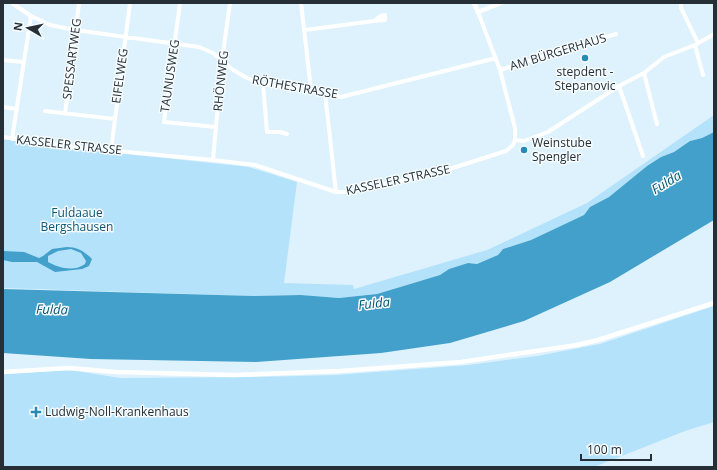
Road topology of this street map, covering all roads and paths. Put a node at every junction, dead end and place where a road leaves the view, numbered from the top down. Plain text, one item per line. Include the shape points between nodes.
1 (12, 3) edge
2 (79, 3) edge
3 (130, 3) edge
4 (180, 3) edge
5 (230, 3) edge
6 (301, 3) edge
7 (474, 3) edge
8 (501, 3) edge
9 (681, 3) edge
10 (478, 12) junction
11 (31, 16) junction
12 (374, 21) dead end
13 (75, 30) junction
14 (305, 30) junction
15 (616, 34) dead end
16 (714, 34) edge
17 (126, 37) junction
18 (174, 44) junction
19 (697, 44) junction
20 (496, 58) junction
21 (3, 60) edge
22 (222, 60) junction
23 (23, 62) junction
24 (500, 70) junction
25 (644, 73) junction
26 (703, 75) dead end
27 (263, 84) junction
28 (620, 86) junction
29 (311, 90) junction
30 (325, 93) junction
31 (3, 107) edge
32 (17, 109) junction
33 (45, 111) dead end
34 (65, 114) junction
35 (115, 119) junction
36 (657, 124) dead end
37 (216, 127) junction
38 (287, 134) dead end
39 (3, 137) edge
40 (12, 139) junction
41 (515, 140) junction
42 (111, 150) junction
43 (643, 156) dead end
44 (213, 160) junction
45 (336, 192) junction
46 (714, 303) edge
47 (3, 372) edge

1 - 11 street, RÖTHESTRASSE
2 - 13 street, SPESSARTWEG
3 - 17 street, EIFELWEG
4 - 18 street, TAUNUSWEG
5 - 22 street, RHÖNWEG
6 - 14 street
7 - 10 street
8 - 10 street
9 - 19 street
10 - 20 street
11 - 13 street, RÖTHESTRASSE via 50,25
11 - 23 street
12 - 14 street
13 - 17 street, RÖTHESTRASSE
13 - 34 street, SPESSARTWEG
14 - 29 street
15 - 24 street, AM BÜRGERHAUS
16 - 19 street
17 - 18 street, RÖTHESTRASSE
17 - 35 street, EIFELWEG
18 - 22 street, RÖTHESTRASSE via 199,47 213,52
18 - 37 street, TAUNUSWEG via 164,122
19 - 25 street via 664,57
19 - 26 street
20 - 24 street
20 - 30 street, RÖTHESTRASSE via 341,96
21 - 23 street
22 - 27 street, RÖTHESTRASSE via 233,70
22 - 37 street, RHÖNWEG
23 - 32 street
24 - 41 street
25 - 28 street
25 - 36 street
27 - 29 street, RÖTHESTRASSE
27 - 38 street via 266,132
28 - 41 street via 548,132 524,141
28 - 43 street
29 - 30 street, RÖTHESTRASSE
30 - 45 street
31 - 32 street
32 - 40 street
33 - 34 street, SPESSARTWEG
34 - 35 street, SPESSARTWEG
35 - 42 street, EIFELWEG
37 - 44 street, RHÖNWEG
39 - 40 street, KASSELER STRASSE
40 - 42 street, KASSELER STRASSE
41 - 45 street, KASSELER STRASSE via 506,151 440,172 350,192
42 - 44 street, KASSELER STRASSE
44 - 45 street, KASSELER STRASSE via 262,167
46 - 47 street via 591,342 559,349 461,362 340,371 234,375 116,372 69,368

